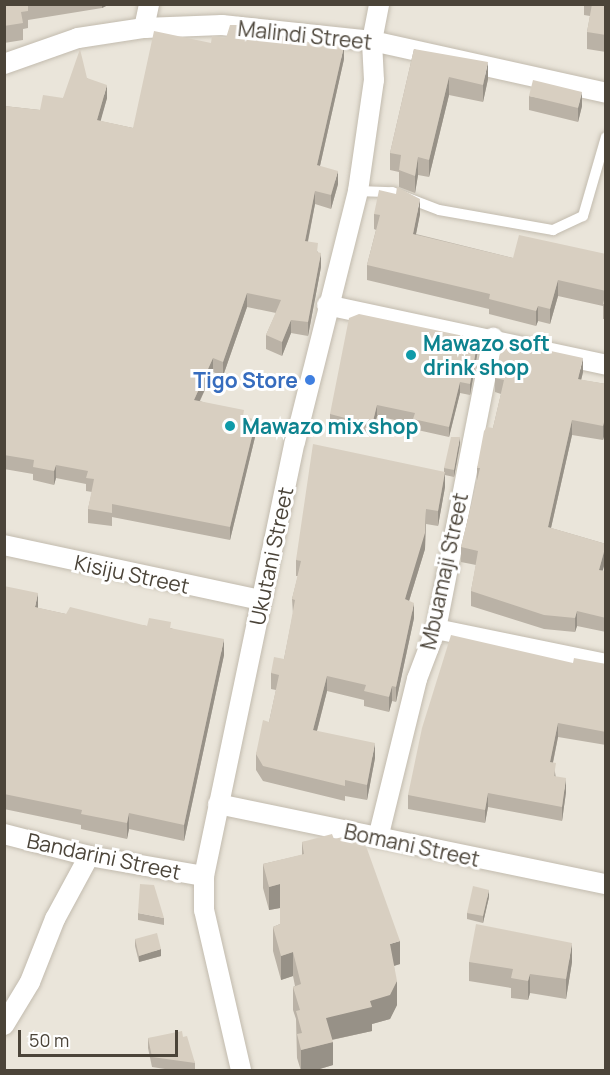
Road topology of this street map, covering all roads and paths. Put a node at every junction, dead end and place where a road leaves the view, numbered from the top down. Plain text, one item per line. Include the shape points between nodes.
1 (149, 4) edge
2 (379, 4) edge
3 (144, 28) junction
4 (372, 41) junction
5 (4, 64) edge
6 (606, 93) edge
7 (606, 137) edge
8 (358, 191) junction
9 (327, 305) junction
10 (493, 338) junction
11 (606, 365) edge
12 (4, 545) edge
13 (261, 600) junction
14 (436, 629) junction
15 (606, 664) edge
16 (218, 804) junction
17 (4, 834) edge
18 (378, 838) junction
19 (89, 856) junction
20 (204, 876) junction
21 (606, 884) edge
22 (4, 1025) edge
23 (241, 1071) edge

1 - 3 street
2 - 4 street, Ukutani Street
3 - 4 street, Malindi Street via 222,25
3 - 5 street, Malindi Street via 78,38
4 - 6 street, Malindi Street
4 - 8 street, Ukutani Street via 374,80
7 - 8 lane via 583,216 553,230 439,210 392,192
8 - 9 street, Ukutani Street
9 - 10 street
9 - 13 street, Ukutani Street
10 - 11 street
10 - 14 street, Mbuamaji Street
12 - 13 street, Kisiju Street
13 - 16 street, Ukutani Street
14 - 15 street
14 - 18 street, Mbuamaji Street via 417,679
16 - 18 street, Bomani Street
16 - 20 street, Ukutani Street
17 - 19 street, Bandarini Street
18 - 21 street, Bomani Street
19 - 20 street, Bandarini Street
19 - 22 street via 55,919 30,982
20 - 23 street, Ukutani Street via 204,910

